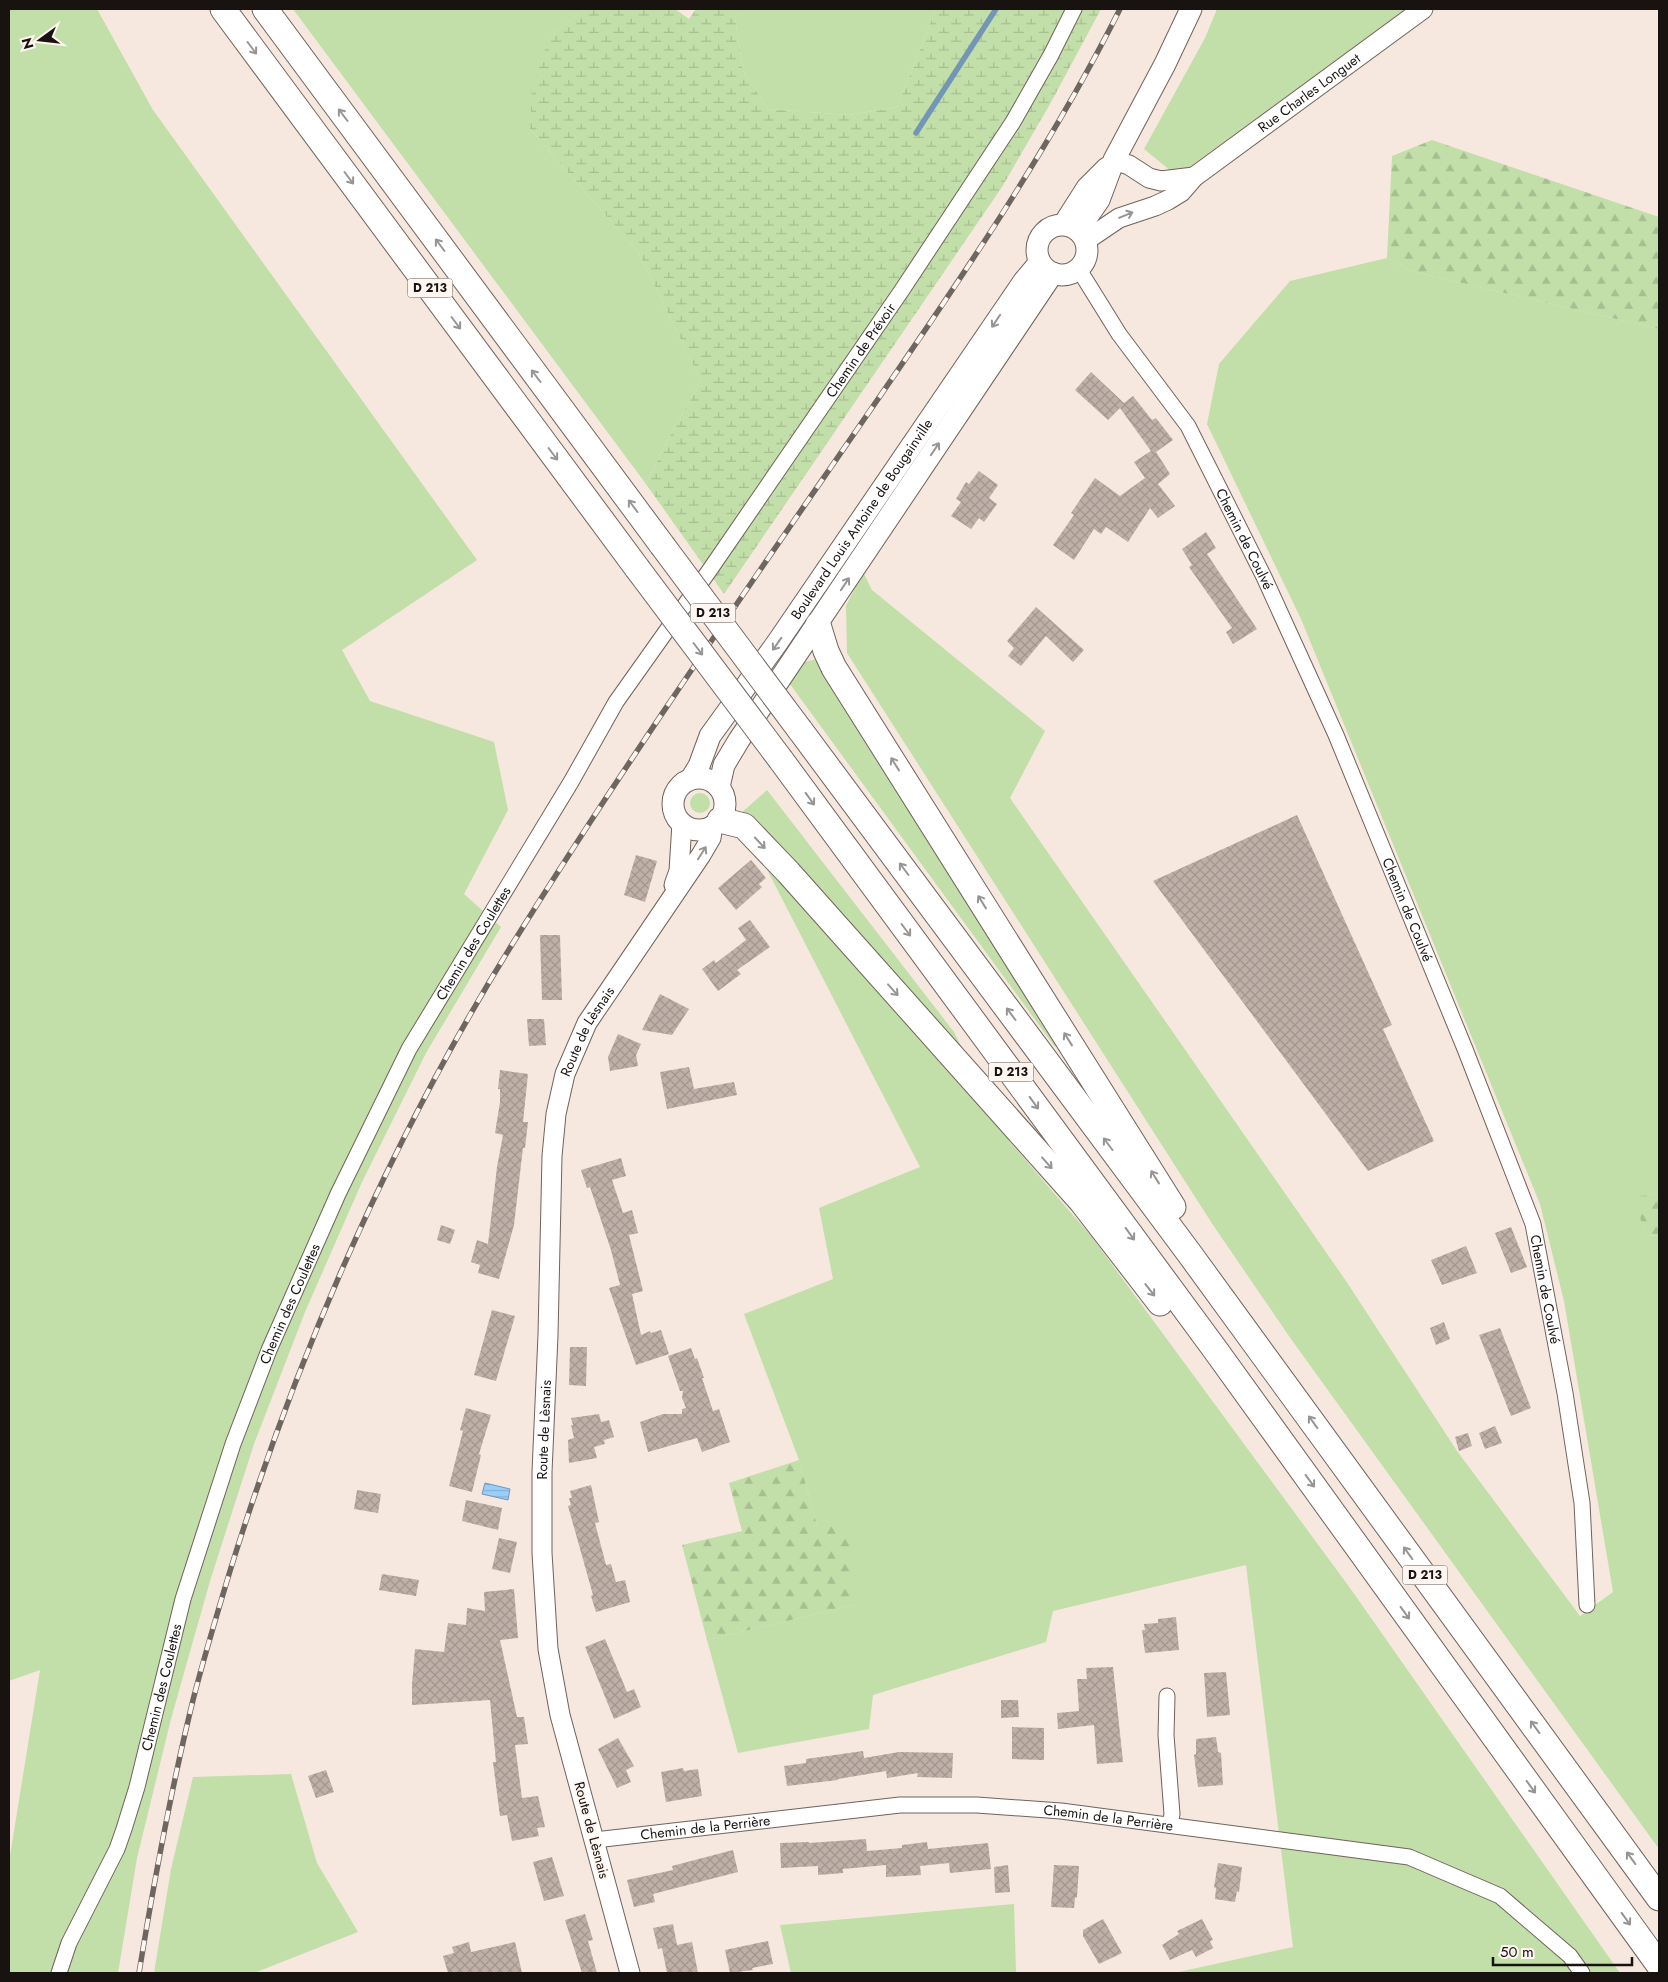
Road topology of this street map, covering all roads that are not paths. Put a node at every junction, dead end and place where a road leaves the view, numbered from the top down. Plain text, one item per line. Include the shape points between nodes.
1 (223, 9) edge
2 (264, 9) edge
3 (1074, 9) edge
4 (1191, 9) edge
5 (1423, 9) edge
6 (1114, 160) junction
7 (1194, 177) junction
8 (1075, 232) junction
9 (1046, 267) junction
10 (1078, 268) junction
11 (818, 625) junction
12 (630, 681) joint
13 (690, 779) junction
14 (719, 787) junction
15 (716, 822) junction
16 (682, 823) junction
17 (665, 907) junction
18 (1189, 1253) junction
19 (1240, 1385) junction
20 (1587, 1605) dead end
21 (1167, 1696) dead end
22 (1170, 1825) junction
23 (595, 1840) junction
24 (1659, 1898) edge
25 (1659, 1965) edge
26 (59, 1973) edge
27 (630, 1973) edge
28 (1582, 1973) edge

1 -> 19 highway, D 213, bridge
18 -> 2 highway, D 213, bridge
3 - 12 street, Chemin de Prévoir via 1008,130 902,290
4 - 6 main road
5 - 7 street, Rue Charles Longuet
6 - 7 street, Rue Charles Longuet via 1161,181
6 - 8 main road via 1088,188
8 -> 7 street, Rue Charles Longuet via 1168,200 1181,192
8 - 9 main road via 1048,228 1038,239 1037,254
8 - 10 main road via 1086,255
9 - 10 main road via 1066,274
11 -> 9 main road, Boulevard Louis Antoine de Bougainville
9 -> 13 main road, Boulevard Louis Antoine de Bougainville via 1024,281 710,736 699,766
10 - 20 street, Chemin de Coulvé via 1119,334 1188,426 1264,577 1336,735 1530,1215 1565,1393 1582,1503
11 - 14 main road, Boulevard Louis Antoine de Bougainville via 724,766
18 -> 11 highway via 1186,1235 1176,1213 834,668
12 - 26 street, Chemin des Coulettes via 409,1049 291,1299 246,1410 208,1519 183,1599 124,1829 69,1943
13 - 14 main road via 706,779
13 - 16 main road via 675,795 674,810
14 - 15 main road via 725,803
15 - 16 main road via 705,829
17 -> 15 street, Route de Lèsnais via 711,838
15 -> 19 highway via 744,826 788,872 1082,1202 1202,1357
16 - 17 street, Route de Lèsnais via 679,872
17 - 23 street, Route de Lèsnais via 586,1023 565,1074 556,1114 552,1156 542,1554 548,1639 560,1714
24 -> 18 highway, D 213
19 -> 25 highway, D 213
21 - 22 street
22 - 23 street, Chemin de la Perrière via 1061,1811 977,1805 900,1805
22 - 28 street, Chemin de la Perrière via 1409,1857 1500,1896 1570,1956
23 - 27 street, Route de Lèsnais

